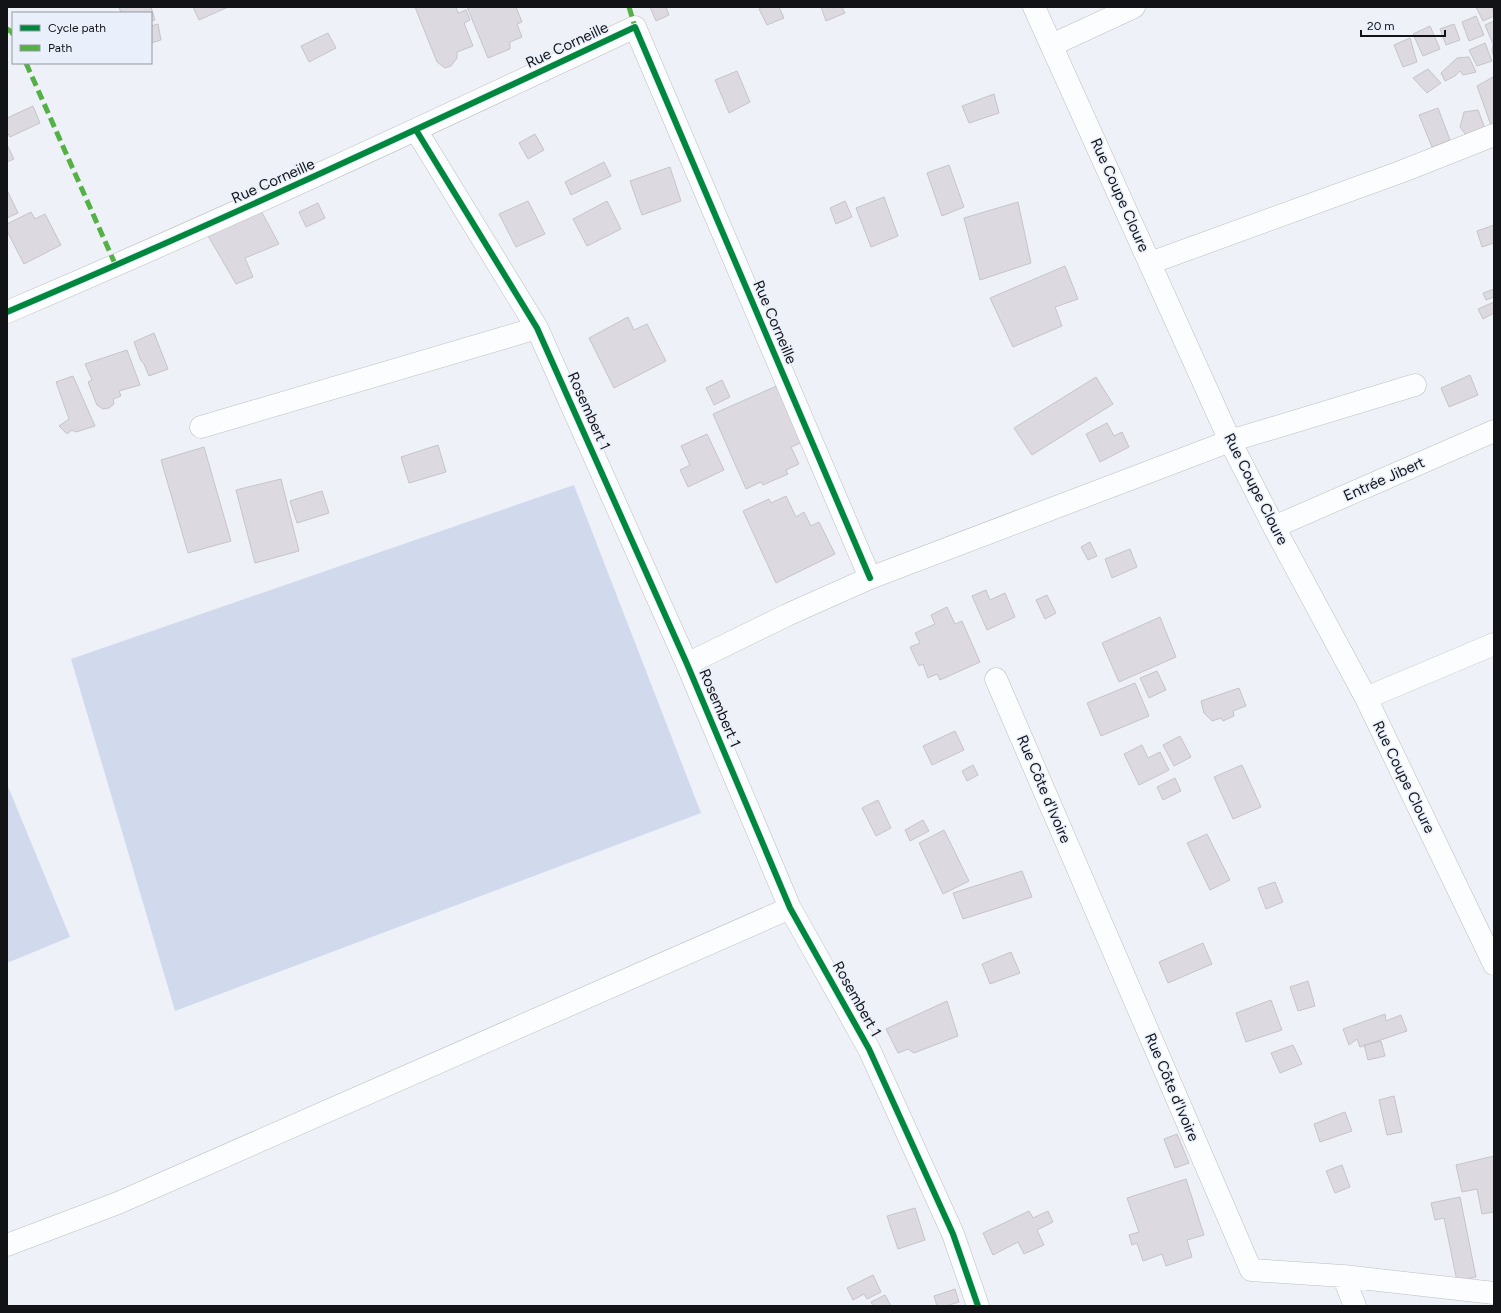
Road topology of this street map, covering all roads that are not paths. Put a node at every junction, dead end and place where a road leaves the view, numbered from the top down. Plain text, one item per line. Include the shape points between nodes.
1 (1034, 7) edge
2 (1134, 7) edge
3 (1052, 45) junction
4 (416, 130) junction
5 (1494, 135) edge
6 (1150, 263) junction
7 (7, 312) edge
8 (537, 328) junction
9 (1415, 385) dead end
10 (201, 426) dead end
11 (1494, 431) edge
12 (1230, 441) junction
13 (1274, 528) junction
14 (870, 578) junction
15 (1494, 644) edge
16 (687, 664) junction
17 (996, 679) dead end
18 (1366, 698) junction
19 (790, 908) junction
20 (1494, 964) edge
21 (7, 1245) edge
22 (1343, 1276) junction
23 (1494, 1293) edge
24 (978, 1306) edge
25 (1355, 1306) edge

1 - 3 street, Rue Coupe Cloure
2 - 3 street
3 - 6 street, Rue Coupe Cloure
4 - 7 street, Rue Corneille via 116,266
4 - 8 street, Rosembert 1
4 - 14 street, Rue Corneille via 635,27
5 - 6 street via 1403,171
6 - 12 street, Rue Coupe Cloure
8 - 10 street
8 - 16 street, Rosembert 1
9 - 12 street
11 - 13 street, Entrée Jibert
12 - 13 street, Rue Coupe Cloure
12 - 14 street
13 - 18 street, Rue Coupe Cloure
14 - 16 street
15 - 18 street
16 - 19 street, Rosembert 1
17 - 22 street, Rue Côte d'Ivoire via 1251,1270
18 - 20 street, Rue Coupe Cloure
19 - 21 street via 118,1202
19 - 24 street, Rosembert 1 via 869,1049 953,1234
22 - 23 street, Rue Côte d'Ivoire
22 - 25 street

